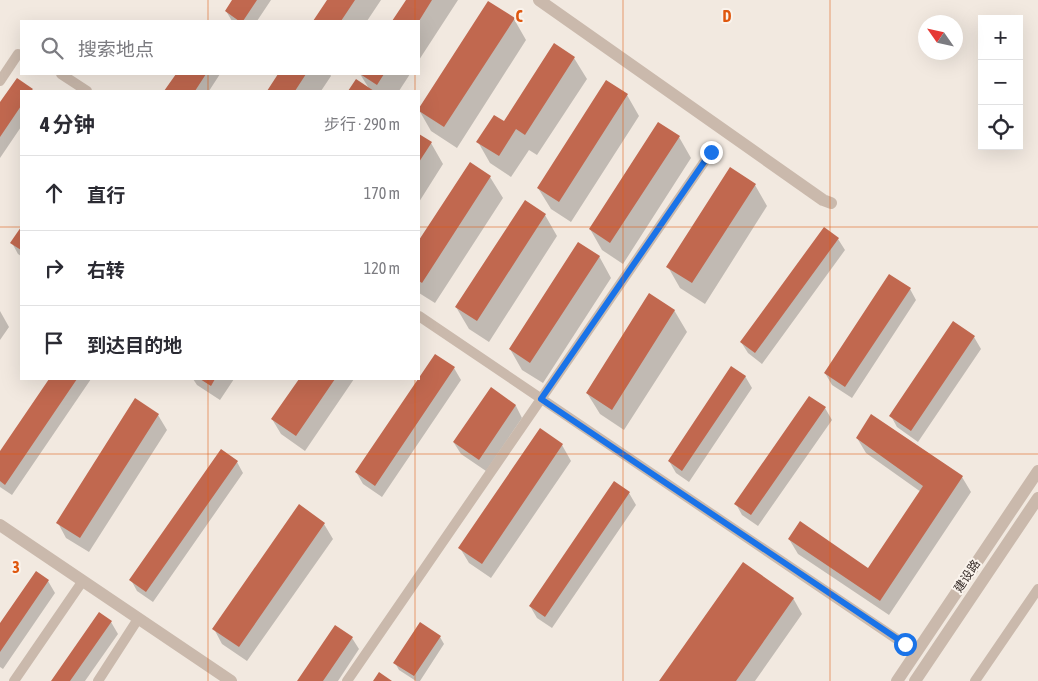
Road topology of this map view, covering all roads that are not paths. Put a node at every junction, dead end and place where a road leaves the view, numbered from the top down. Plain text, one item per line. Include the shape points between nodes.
1 (539, 0) edge
2 (20, 55) edge
3 (63, 75) edge
4 (0, 81) edge
5 (85, 90) edge
6 (711, 152) dead end
7 (831, 203) dead end
8 (420, 317) edge
9 (541, 399) junction
10 (1038, 471) edge
11 (1038, 498) edge
12 (0, 525) edge
13 (82, 582) junction
14 (1038, 589) edge
15 (138, 619) junction
16 (916, 652) junction
17 (14, 681) edge
18 (98, 681) edge
19 (230, 681) edge
20 (347, 681) edge
21 (897, 681) edge
22 (915, 681) edge
23 (975, 681) edge

1 - 7 street
2 - 4 lane
3 - 5 lane
6 - 9 lane
8 - 9 lane
9 - 16 lane
9 - 20 lane
10 - 16 street, 建设路
11 - 22 street, 建设路
12 - 13 street
13 - 15 street
13 - 17 lane
14 - 23 lane
15 - 18 lane
15 - 19 street
16 - 21 street, 建设路

